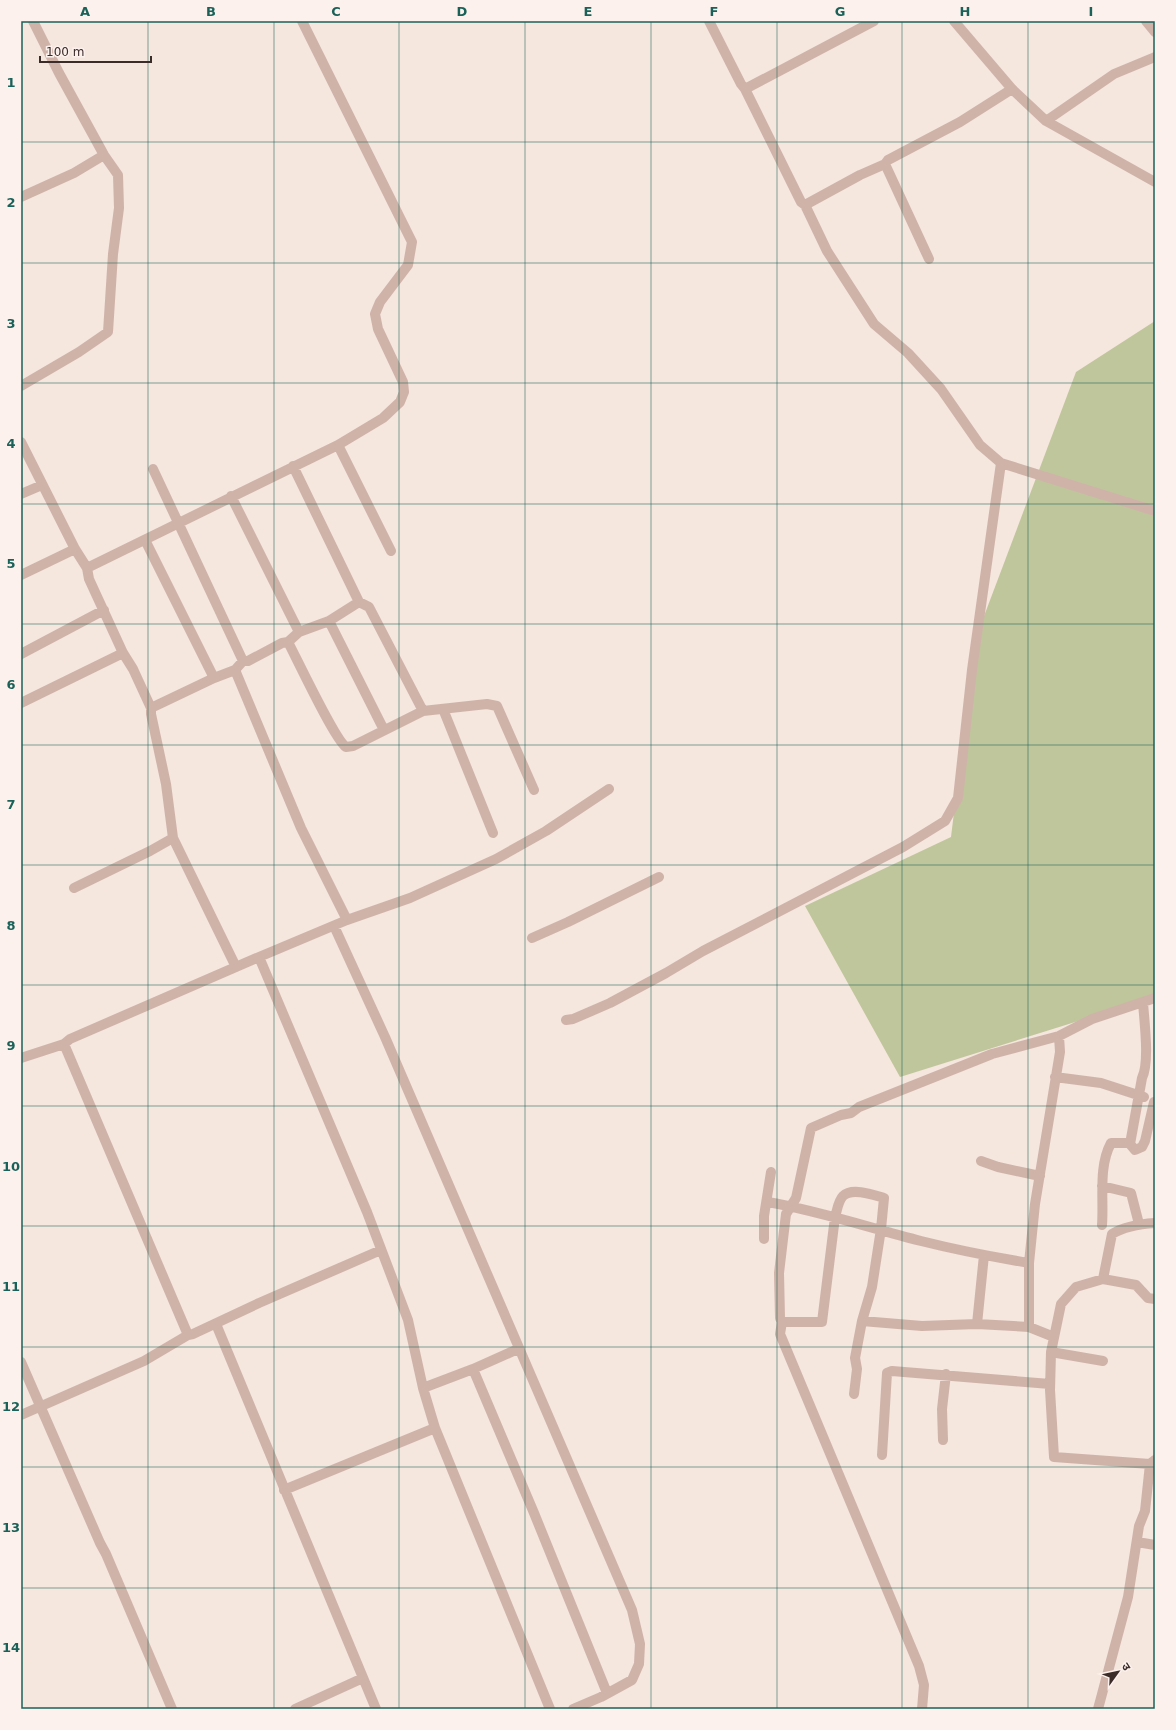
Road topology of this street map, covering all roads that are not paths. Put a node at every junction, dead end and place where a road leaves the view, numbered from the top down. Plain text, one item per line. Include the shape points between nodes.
1 (33, 21) edge
2 (302, 21) edge
3 (709, 21) edge
4 (874, 21) edge
5 (954, 21) edge
6 (1146, 21) edge
7 (1155, 32) edge
8 (1155, 57) edge
9 (745, 89) junction
10 (1012, 89) junction
11 (1046, 121) junction
12 (104, 155) junction
13 (885, 164) junction
14 (1155, 182) edge
15 (21, 197) edge
16 (805, 205) junction
17 (929, 259) dead end
18 (21, 386) edge
19 (21, 442) edge
20 (338, 445) junction
21 (1000, 463) junction
22 (293, 466) junction
23 (153, 469) dead end
24 (42, 485) junction
25 (21, 494) edge
26 (231, 496) junction
27 (1155, 511) edge
28 (178, 522) junction
29 (145, 540) junction
30 (75, 549) junction
31 (391, 551) dead end
32 (87, 568) junction
33 (21, 575) edge
34 (359, 602) junction
35 (104, 610) junction
36 (329, 621) junction
37 (299, 632) junction
38 (288, 642) junction
39 (123, 653) junction
40 (21, 654) edge
41 (243, 661) junction
42 (235, 670) junction
43 (214, 678) junction
44 (21, 703) edge
45 (151, 708) junction
46 (443, 709) junction
47 (423, 711) junction
48 (384, 730) junction
49 (609, 789) dead end
50 (534, 790) dead end
51 (493, 833) dead end
52 (174, 838) junction
53 (659, 877) dead end
54 (74, 888) dead end
55 (347, 920) junction
56 (334, 926) junction
57 (532, 938) dead end
58 (259, 957) junction
59 (236, 967) junction
60 (1155, 998) edge
61 (1143, 1002) junction
62 (566, 1020) dead end
63 (1059, 1036) junction
64 (64, 1044) junction
65 (22, 1056) edge
66 (1150, 1057) edge
67 (1055, 1077) junction
68 (1140, 1095) junction
69 (1154, 1102) edge
70 (1130, 1143) junction
71 (981, 1161) dead end
72 (771, 1172) dead end
73 (1040, 1176) junction
74 (1102, 1186) junction
75 (768, 1202) junction
76 (791, 1206) junction
77 (835, 1217) junction
78 (1155, 1223) edge
79 (1139, 1224) junction
80 (1102, 1225) dead end
81 (881, 1229) junction
82 (764, 1240) dead end
83 (381, 1250) junction
84 (984, 1255) junction
85 (1029, 1263) junction
86 (1103, 1279) junction
87 (1155, 1299) edge
88 (862, 1321) junction
89 (782, 1322) junction
90 (216, 1324) junction
91 (977, 1324) junction
92 (1029, 1327) junction
93 (188, 1335) junction
94 (1054, 1337) junction
95 (518, 1349) junction
96 (1051, 1352) junction
97 (1103, 1361) dead end
98 (21, 1362) edge
99 (473, 1369) junction
100 (946, 1374) junction
101 (1050, 1384) junction
102 (423, 1388) junction
103 (854, 1394) dead end
104 (40, 1407) junction
105 (21, 1415) edge
106 (435, 1428) junction
107 (943, 1440) dead end
108 (882, 1455) dead end
109 (1153, 1463) edge
110 (284, 1490) junction
111 (1144, 1511) junction
112 (1155, 1512) edge
113 (1137, 1542) junction
114 (1155, 1545) edge
115 (362, 1678) junction
116 (607, 1693) junction
117 (172, 1709) edge
118 (295, 1709) edge
119 (376, 1709) edge
120 (550, 1709) edge
121 (573, 1709) edge
122 (922, 1709) edge
123 (1098, 1709) edge

1 - 12 street
2 - 20 street via 412,242 408,265 380,302 375,314 378,329 403,382 404,392 400,402 383,418
3 - 9 street
4 - 9 street
5 - 10 street
6 - 7 street
8 - 11 street via 1114,74
9 - 16 street via 801,202
10 - 11 street
10 - 13 street
11 - 14 street
12 - 15 street via 74,173
12 - 18 street via 118,176 119,208 108,332
13 - 16 street
13 - 17 street
16 - 21 street via 827,251 874,324 908,353 941,389 980,445
19 - 24 street
20 - 22 street
20 - 31 street
21 - 27 street
21 - 62 street via 972,670 958,798 945,821 903,847 703,951 610,1003
22 - 26 street
22 - 34 street
23 - 28 street
24 - 25 street
24 - 30 street
26 - 28 street
26 - 37 street
28 - 29 street
28 - 41 street
29 - 32 street
29 - 43 street
30 - 32 street
30 - 33 street
32 - 35 street
34 - 36 street
34 - 47 street via 369,607
35 - 39 street
35 - 40 street
36 - 37 street
36 - 48 street
37 - 38 street
38 - 41 street
38 - 48 street via 343,745 353,746
39 - 44 street
39 - 45 street via 133,668
41 - 42 street
42 - 43 street
42 - 55 street via 301,828
43 - 45 street
45 - 52 street via 150,714 166,784
46 - 47 street
46 - 50 street via 487,704 497,706
46 - 51 street
47 - 48 street
49 - 55 street via 546,831 496,859 410,898
52 - 54 street
52 - 59 street
53 - 57 street
55 - 56 street
56 - 58 street
56 - 95 street via 385,1037
58 - 59 street
58 - 83 street
59 - 64 street via 70,1039
60 - 61 street
61 - 63 street via 1092,1019
61 - 66 street
63 - 67 street via 1060,1052
63 - 76 street via 992,1054 811,1128 796,1198
64 - 65 street
64 - 93 street
66 - 68 street
67 - 68 street via 1101,1084
67 - 73 street
68 - 69 street
68 - 70 street
69 - 70 street via 1146,1141 1142,1147 1135,1150
70 - 74 street via 1111,1143
71 - 73 street
72 - 75 street
73 - 85 street
74 - 79 street via 1131,1193
74 - 80 street
75 - 76 street
75 - 82 street via 764,1216
76 - 77 street
76 - 89 street via 786,1214 779,1273
77 - 81 street
77 - 81 street via 840,1200 847,1193 855,1192 884,1198
77 - 89 street via 822,1322
78 - 79 street
79 - 86 street via 1112,1234
81 - 84 street
81 - 88 street via 872,1287
83 - 90 street
83 - 102 street via 408,1320
84 - 85 street
84 - 91 street
85 - 92 street
86 - 87 street via 1136,1285 1148,1298
86 - 94 street via 1076,1287 1061,1304
88 - 91 street via 922,1326
88 - 103 street via 855,1358
89 - 122 street via 780,1334 919,1666 924,1685
90 - 93 street
90 - 110 street
91 - 92 street
92 - 94 street
93 - 104 street via 144,1361
94 - 96 street
95 - 99 street
95 - 116 street via 632,1610 640,1644 640,1664 632,1680
96 - 97 street
96 - 101 street
98 - 104 street
99 - 102 street
99 - 116 street
100 - 101 street
100 - 107 street via 942,1409
100 - 108 street via 892,1371 887,1373
101 - 109 street via 1054,1457
102 - 106 street
104 - 105 street
104 - 117 street
106 - 110 street
106 - 120 street
109 - 111 street
110 - 115 street
111 - 112 street
111 - 113 street
113 - 114 street
113 - 123 street via 1128,1597
115 - 118 street
115 - 119 street
116 - 121 street

